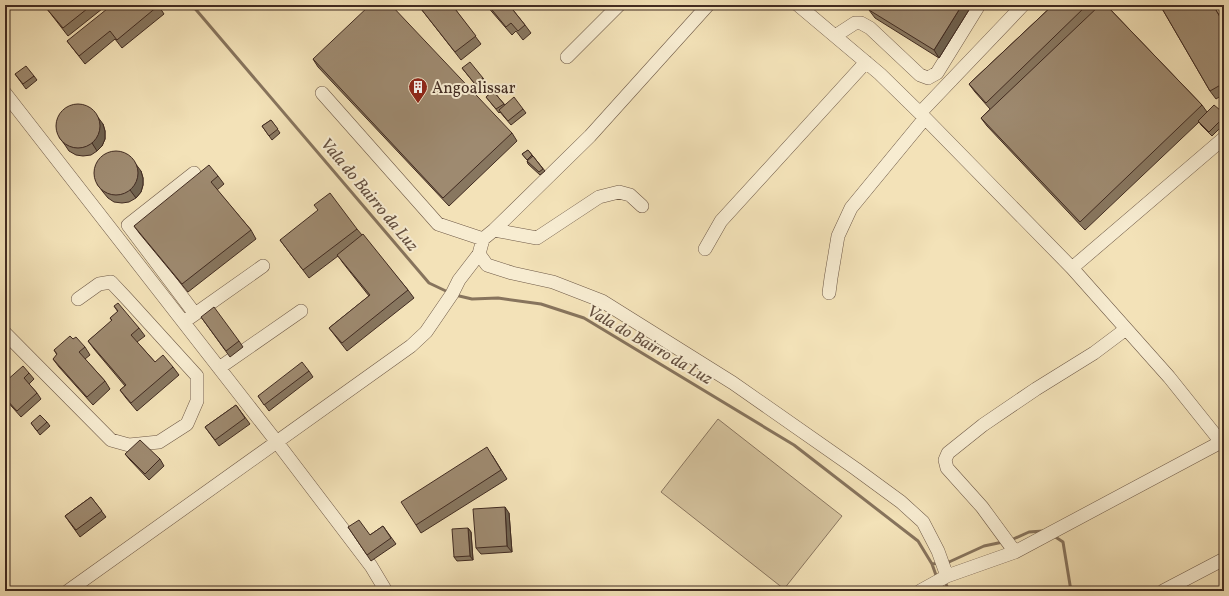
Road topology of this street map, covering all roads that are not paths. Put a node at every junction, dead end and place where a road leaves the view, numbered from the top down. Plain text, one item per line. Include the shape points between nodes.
1 (619, 5) edge
2 (708, 5) edge
3 (798, 5) edge
4 (978, 5) edge
5 (1023, 5) edge
6 (835, 36) junction
7 (567, 58) dead end
8 (866, 62) junction
9 (5, 93) edge
10 (322, 93) dead end
11 (922, 115) junction
12 (1224, 138) edge
13 (194, 173) dead end
14 (642, 206) dead end
15 (494, 230) junction
16 (483, 239) junction
17 (705, 249) dead end
18 (479, 254) junction
19 (263, 266) dead end
20 (1072, 268) junction
21 (829, 293) dead end
22 (78, 299) dead end
23 (301, 311) dead end
24 (195, 314) junction
25 (184, 322) junction
26 (1126, 329) junction
27 (5, 333) edge
28 (30, 360) junction
29 (219, 368) junction
30 (20, 370) edge
31 (276, 441) junction
32 (1222, 443) edge
33 (1015, 552) junction
34 (1224, 559) edge
35 (947, 576) junction
36 (68, 591) edge
37 (386, 591) edge
38 (920, 591) edge
39 (1163, 591) edge

1 - 7 street
2 - 15 street via 590,136
3 - 6 street
4 - 6 street via 937,73 928,78 920,76 870,28 861,23 855,23
5 - 11 street
6 - 8 street
8 - 11 street
8 - 17 street via 721,222
9 - 25 street
10 - 16 street via 438,224
11 - 20 street
11 - 21 street via 851,208 838,236
12 - 20 street
13 - 24 street via 128,225
14 - 15 street via 630,195 619,192 599,197 537,238
15 - 16 street
16 - 18 street
18 - 31 street via 426,332 411,346
18 - 35 street via 488,265 553,282 602,301 733,383 901,502 923,522
19 - 24 street
20 - 26 street
22 - 28 street via 99,284 111,282 197,376 197,401 186,424 159,442 129,445 112,440
23 - 29 street
24 - 25 street
25 - 29 street
26 - 32 street
26 - 33 street via 1094,353 983,425 948,453 945,460 947,468 982,507
27 - 28 street
28 - 30 street
29 - 31 street
31 - 36 street
31 - 37 street via 371,566
32 - 33 street
33 - 35 street
34 - 39 street
35 - 38 street

